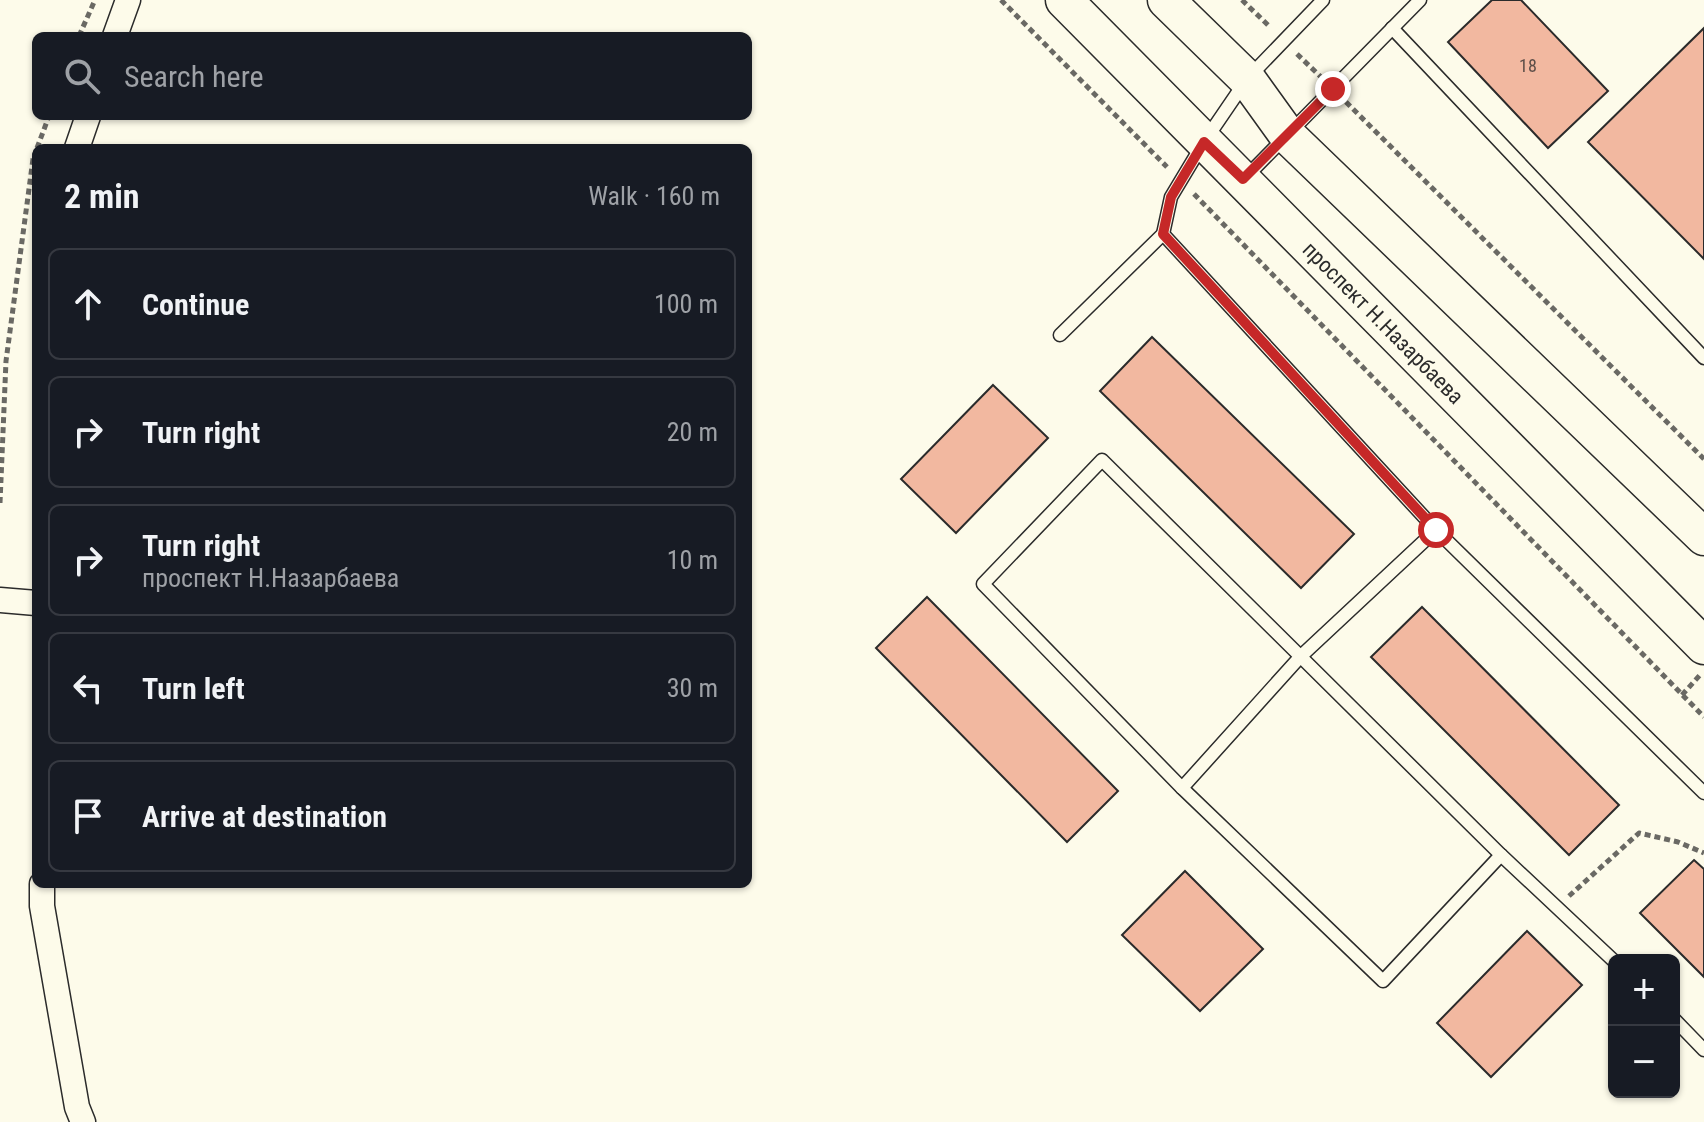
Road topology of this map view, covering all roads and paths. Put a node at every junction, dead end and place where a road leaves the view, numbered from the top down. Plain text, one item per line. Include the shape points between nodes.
1 (95, 0) edge
2 (128, 0) edge
3 (1001, 0) edge
4 (1064, 0) edge
5 (1166, 0) edge
6 (1242, 0) edge
7 (1323, 0) edge
8 (1420, 0) edge
9 (1392, 28) junction
10 (81, 32) edge
11 (116, 32) edge
12 (1284, 41) junction
13 (1247, 79) junction
14 (1333, 89) junction
15 (47, 120) edge
16 (87, 120) edge
17 (1288, 136) junction
18 (1204, 142) junction
19 (38, 144) edge
20 (78, 144) edge
21 (32, 166) edge
22 (1243, 179) junction
23 (1181, 180) junction
24 (1163, 234) junction
25 (1060, 335) dead end
26 (1704, 358) edge
27 (1704, 459) edge
28 (0, 503) edge
29 (1436, 530) junction
30 (1704, 537) edge
31 (0, 600) edge
32 (32, 603) edge
33 (1704, 646) edge
34 (1300, 657) junction
35 (1704, 670) edge
36 (1682, 695) junction
37 (1704, 717) edge
38 (1182, 788) junction
39 (1704, 793) edge
40 (1704, 853) edge
41 (1501, 855) junction
42 (42, 888) edge
43 (1556, 907) junction
44 (1608, 955) edge
45 (1680, 1025) edge
46 (1704, 1050) edge
47 (83, 1122) edge

1 - 10 path
2 - 11 street
3 - 23 path
4 - 18 main road, проспект Н.Назарбаева
5 - 13 main road
6 - 12 path
7 - 12 lane
8 - 9 lane
9 - 14 lane
9 - 26 lane
12 - 13 lane
12 - 14 path
13 - 17 main road
13 - 18 lane
14 - 17 lane
14 - 27 path
15 - 19 path
16 - 20 street
17 - 22 lane
17 - 30 main road
18 - 22 main road, проспект Н.Назарбаева
18 - 23 lane
21 - 28 path via 6,361
22 - 33 main road, проспект Н.Назарбаева
23 - 24 lane via 1171,197
23 - 36 path
24 - 25 lane
24 - 29 lane
29 - 34 lane
29 - 39 lane
31 - 32 street
34 - 38 lane
34 - 38 lane via 1102,460 983,584
34 - 41 lane
35 - 36 path
36 - 37 path
38 - 41 lane via 1383,981
40 - 43 path via 1639,833
41 - 43 lane
42 - 47 street
43 - 44 lane
45 - 46 lane

